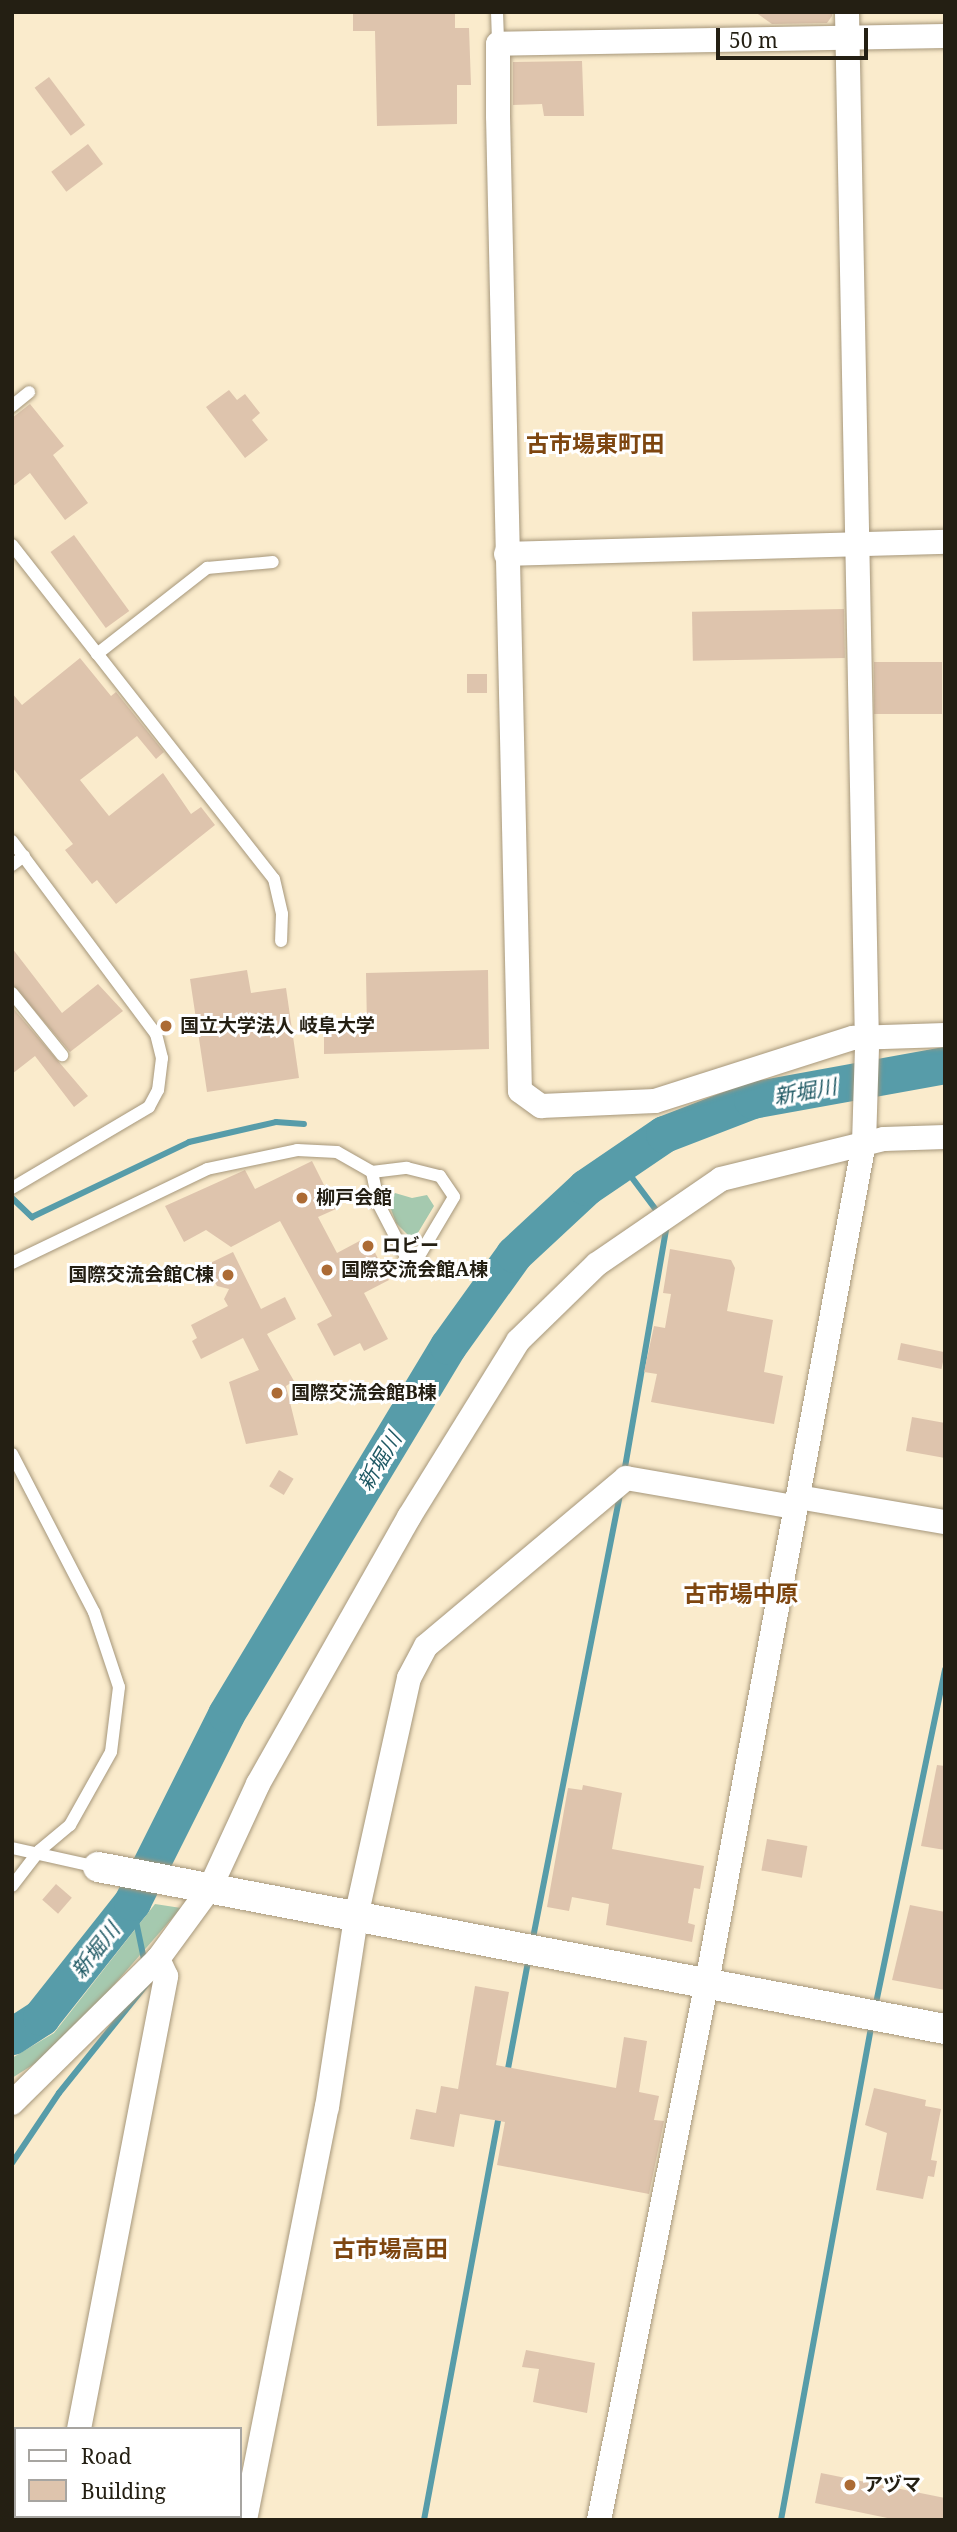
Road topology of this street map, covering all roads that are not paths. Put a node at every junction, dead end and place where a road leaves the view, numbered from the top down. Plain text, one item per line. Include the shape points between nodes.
1 (497, 12) edge
2 (846, 12) edge
3 (945, 36) edge
4 (848, 40) junction
5 (498, 44) junction
6 (29, 392) dead end
7 (12, 405) edge
8 (859, 542) junction
9 (945, 542) edge
10 (12, 545) edge
11 (506, 554) junction
12 (273, 562) dead end
13 (97, 654) junction
14 (12, 841) edge
15 (24, 856) junction
16 (12, 865) edge
17 (281, 941) dead end
18 (12, 993) edge
19 (945, 1035) edge
20 (866, 1041) junction
21 (62, 1055) dead end
22 (945, 1137) edge
23 (864, 1138) junction
24 (372, 1172) junction
25 (12, 1188) edge
26 (12, 1263) edge
27 (12, 1454) edge
28 (796, 1502) junction
29 (945, 1522) edge
30 (12, 1848) edge
31 (39, 1851) junction
32 (98, 1867) joint
33 (14, 1883) edge
34 (205, 1887) junction
35 (356, 1917) junction
36 (158, 1958) junction
37 (707, 1982) junction
38 (945, 2029) edge
39 (12, 2103) edge
40 (79, 2427) edge
41 (245, 2520) edge
42 (599, 2520) edge

1 - 5 lane
2 - 4 street
3 - 4 street
4 - 5 street
4 - 8 street
5 - 11 street
6 - 7 lane
8 - 9 street
8 - 11 street
8 - 20 street
10 - 13 lane
11 - 20 street via 520,1091 541,1106 655,1101 763,1064
12 - 13 lane via 207,568
13 - 17 lane via 274,878 282,914
14 - 15 lane
15 - 16 lane
15 - 25 lane via 156,1034 162,1058 158,1090 149,1107
18 - 21 lane
19 - 20 street
20 - 23 street
22 - 23 street
23 - 28 street
23 - 34 street via 721,1179 597,1264 517,1341 409,1517
24 - 24 lane via 379,1205 407,1259 419,1256 454,1197 440,1176 407,1168
24 - 26 lane via 337,1153 298,1150 247,1158 161,1188
27 - 31 lane via 94,1612 118,1687 111,1752 70,1825
28 - 29 street
28 - 35 street via 626,1478 426,1646 409,1678
28 - 37 street
30 - 31 lane
31 - 32 lane
31 - 33 lane
32 - 34 street
34 - 35 street
34 - 36 street
35 - 37 street
35 - 41 street via 327,2108
36 - 39 street
36 - 40 street via 166,1976
37 - 38 street
37 - 42 street

